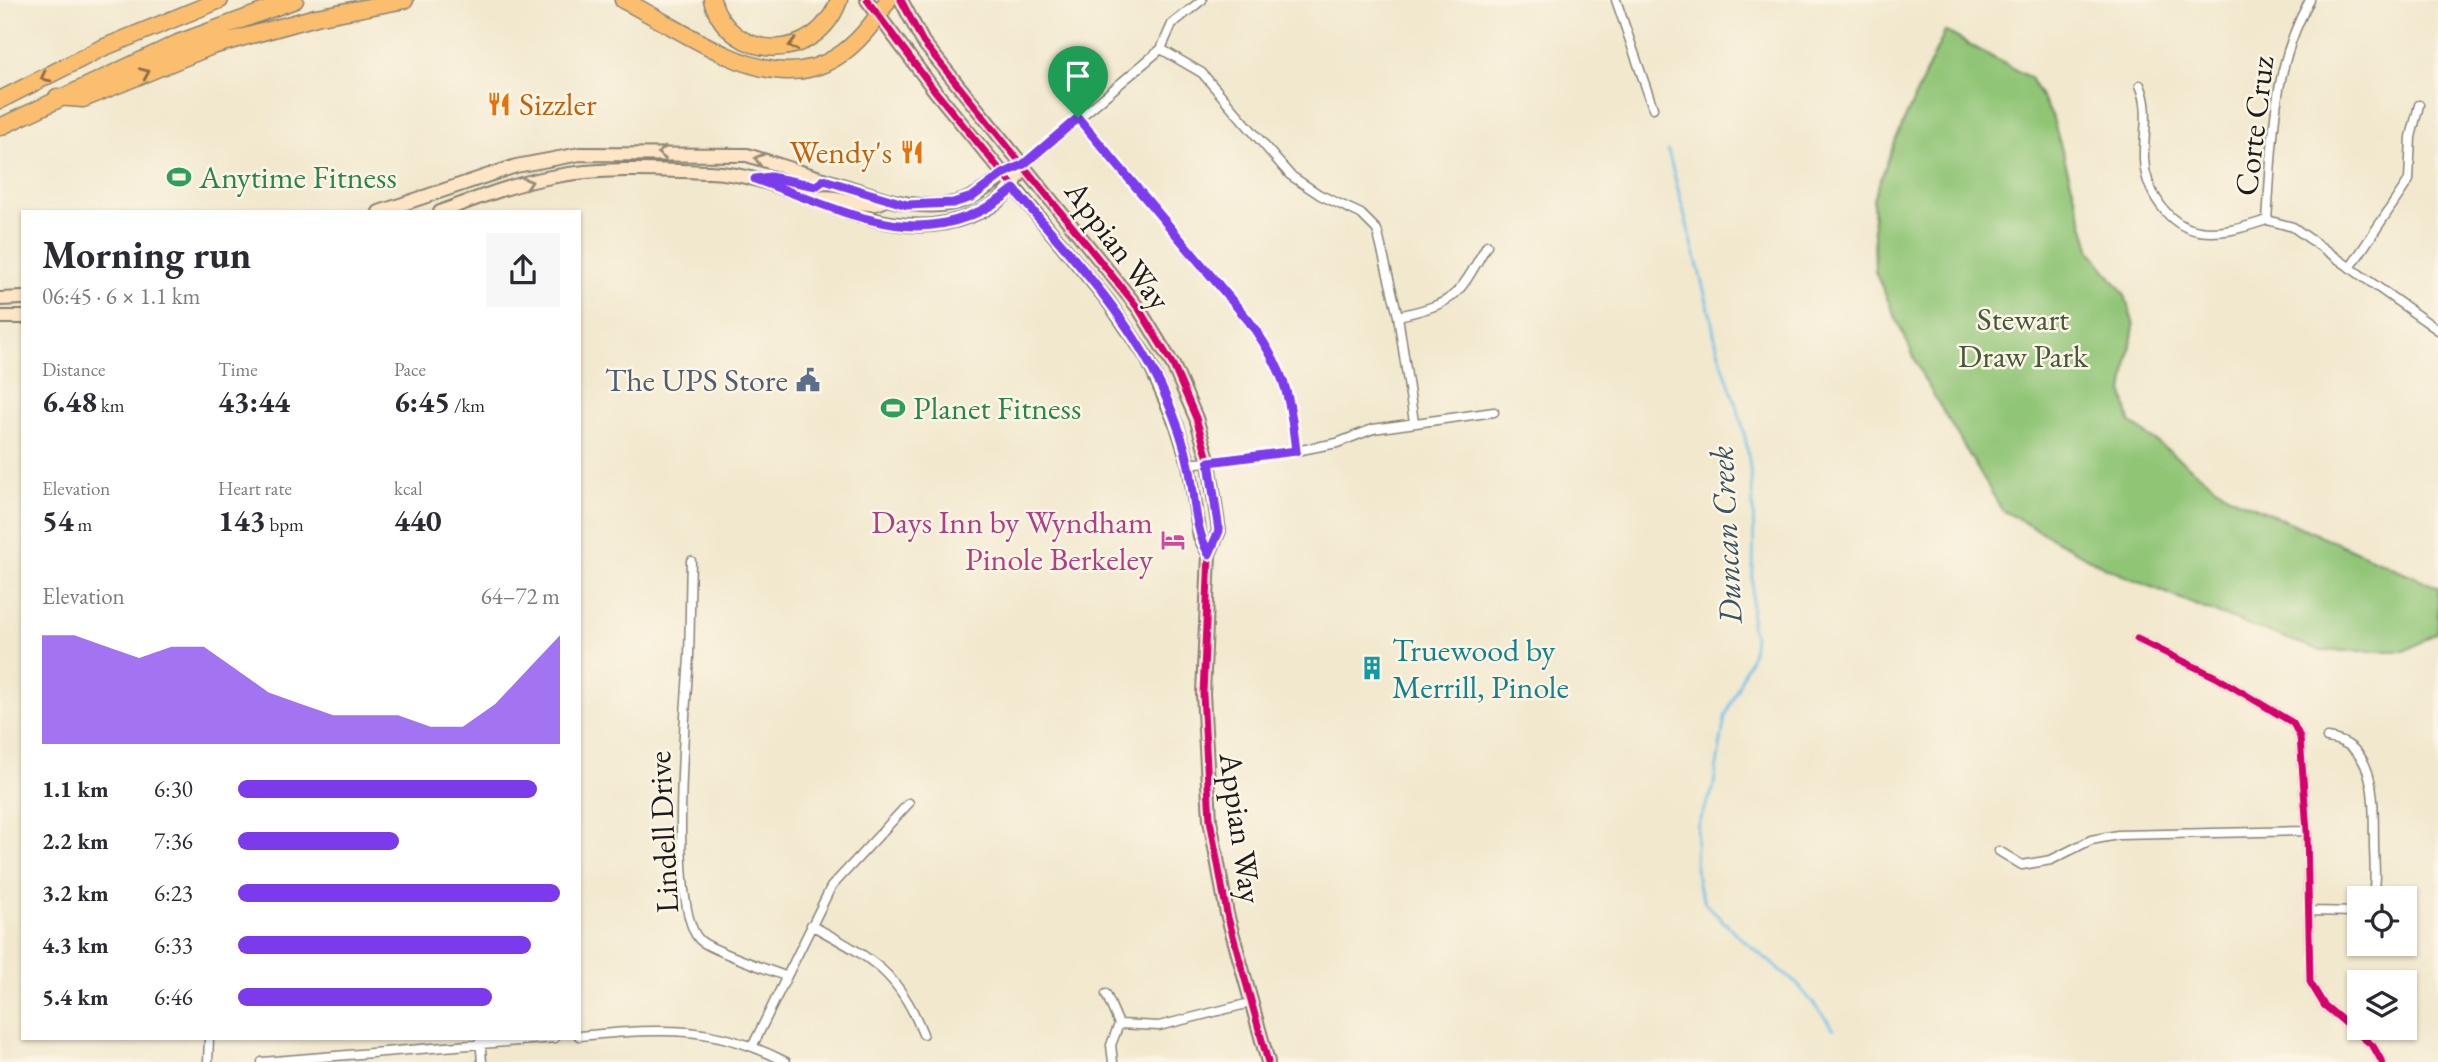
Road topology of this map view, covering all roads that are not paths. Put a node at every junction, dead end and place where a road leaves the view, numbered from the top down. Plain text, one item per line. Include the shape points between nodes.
1 (220, 0) edge
2 (295, 0) edge
3 (405, 0) edge
4 (623, 0) edge
5 (712, 0) edge
6 (839, 0) edge
7 (867, 0) edge
8 (888, 0) edge
9 (901, 0) edge
10 (1202, 0) edge
11 (1616, 0) edge
12 (2310, 0) edge
13 (878, 16) junction
14 (1161, 49) junction
15 (2140, 85) dead end
16 (57, 97) junction
17 (0, 100) edge
18 (2419, 105) dead end
19 (1653, 108) dead end
20 (1078, 118) junction
21 (0, 127) edge
22 (1024, 164) junction
23 (1003, 174) junction
24 (755, 179) junction
25 (824, 180) junction
26 (1014, 189) junction
27 (811, 199) junction
28 (886, 199) junction
29 (385, 210) edge
30 (446, 210) edge
31 (2267, 220) junction
32 (1487, 245) dead end
33 (2350, 268) junction
34 (21, 298) edge
35 (0, 299) edge
36 (1398, 316) junction
37 (0, 317) edge
38 (21, 317) edge
39 (2438, 330) edge
40 (1494, 412) dead end
41 (1414, 422) junction
42 (1296, 451) junction
43 (1209, 462) junction
44 (1189, 464) junction
45 (1209, 554) junction
46 (691, 561) dead end
47 (2137, 639) dead end
48 (2327, 738) dead end
49 (909, 803) dead end
50 (2307, 831) junction
51 (1999, 851) dead end
52 (2372, 886) edge
53 (2310, 911) junction
54 (2347, 912) edge
55 (811, 925) junction
56 (785, 976) junction
57 (1106, 994) dead end
58 (1251, 1003) junction
59 (1119, 1024) junction
60 (923, 1034) dead end
61 (581, 1036) edge
62 (209, 1040) edge
63 (505, 1040) edge
64 (480, 1041) edge
65 (753, 1045) junction
66 (208, 1062) edge
67 (262, 1062) edge
68 (482, 1062) edge
69 (786, 1062) edge
70 (1113, 1062) edge
71 (1268, 1062) edge
72 (2382, 1062) edge

1 -> 17 highway via 100,50
2 - 16 highway via 178,43
16 -> 3 highway via 83,99 212,46 316,17
4 - 13 highway via 736,60 789,73 829,61
6 -> 5 highway via 821,32 783,48 758,46 734,33
7 - 13 main road, Appian Way
8 - 13 highway
9 - 22 main road, Appian Way via 923,42
10 - 14 street via 1172,24
11 - 19 street
12 - 31 street, Corte Cruz via 2279,74
13 - 23 main road, Appian Way
14 - 20 street
14 - 36 street via 1202,73 1290,175 1361,214 1377,230
15 - 31 street via 2147,101 2144,160 2148,184 2161,207 2197,231 2234,231
16 - 21 highway
18 - 33 street via 2411,137 2409,180
20 - 22 street
20 - 42 street via 1270,350 1289,391
22 - 23 main road
22 - 26 main road
22 - 43 main road, Appian Way via 1139,309 1184,388
23 - 26 main road, Appian Way
23 - 28 main road via 972,197 953,203 907,205
24 - 25 main road via 770,177 816,186
24 - 27 main road
30 -> 24 main road via 549,177 583,172 712,172
25 - 28 main road
25 -> 29 main road via 747,155 580,154 516,166
26 - 27 main road via 979,213 935,227 880,223
26 - 44 main road, Appian Way via 1128,328 1165,395
27 - 28 main road via 832,195 867,206
31 - 33 street via 2293,227
32 - 36 street via 1461,291 1439,307
33 - 39 street
34 - 35 main road
36 - 41 street
37 - 38 main road
40 - 41 street
41 - 42 street
42 - 43 street
43 - 44 street
43 - 45 main road, Appian Way via 1219,531
44 - 45 main road, Appian Way via 1199,537
45 - 58 main road, Appian Way via 1205,775 1227,915
46 - 56 street, Lindell Drive via 682,854 689,924 701,941
47 - 50 street via 2216,677 2293,723 2301,737
48 - 52 street via 2353,747 2367,766 2373,789
49 - 55 street via 831,887
50 - 51 street via 2118,835 2091,840 2051,860 2022,865
50 - 53 street
53 - 54 street
53 - 72 street via 2310,982 2323,1005 2373,1046
55 - 56 street
55 - 60 street via 867,956 897,983
56 - 65 street
57 - 59 street
58 - 59 street via 1159,1026
58 - 71 main road, Appian Way
59 - 70 street via 1111,1045
61 - 65 street via 666,1028
62 - 66 street
63 - 64 street
64 - 67 street
64 - 68 street
65 - 69 street

